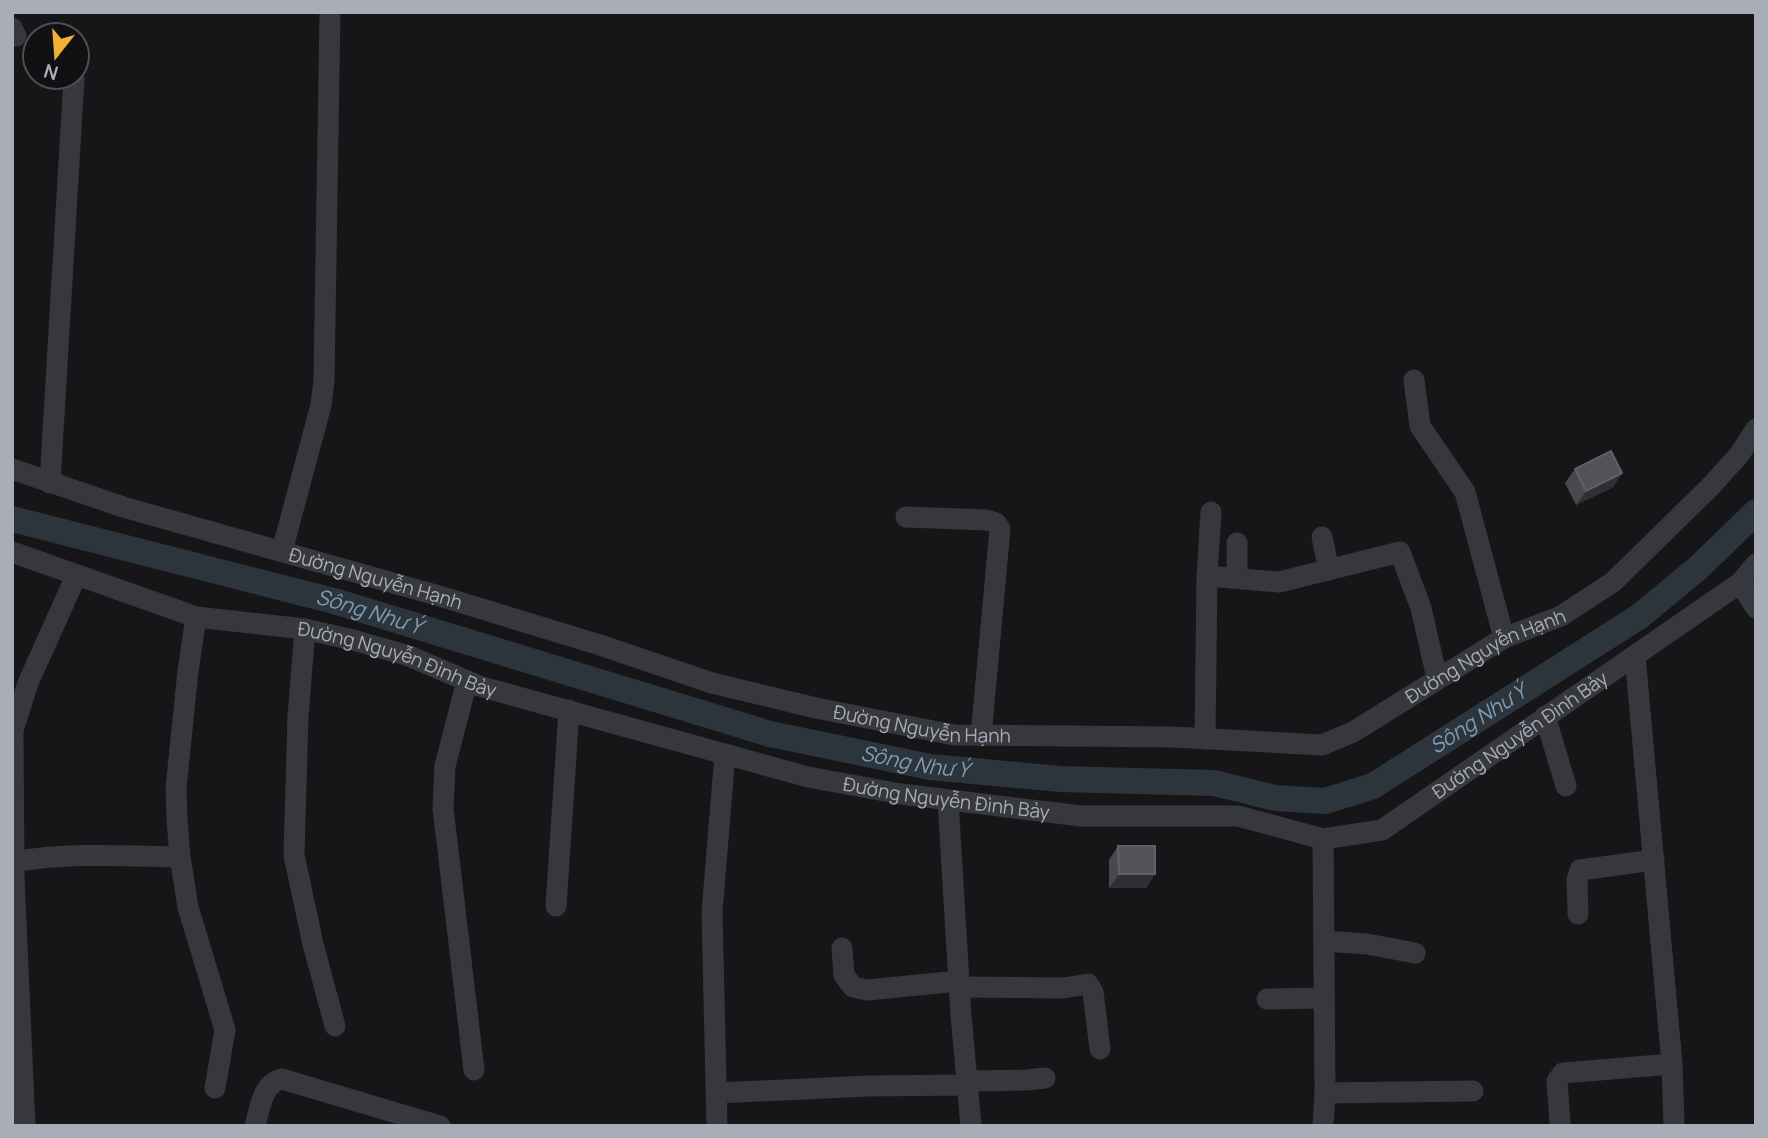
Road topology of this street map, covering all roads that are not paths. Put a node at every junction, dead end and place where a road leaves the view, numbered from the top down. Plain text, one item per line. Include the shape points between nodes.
1 (330, 12) edge
2 (73, 91) edge
3 (1413, 380) dead end
4 (1756, 429) edge
5 (12, 469) edge
6 (50, 483) junction
7 (1211, 512) dead end
8 (906, 517) dead end
9 (1322, 537) dead end
10 (1237, 543) dead end
11 (282, 551) junction
12 (12, 552) edge
13 (1756, 564) edge
14 (1329, 570) junction
15 (76, 576) junction
16 (1207, 576) junction
17 (1237, 578) junction
18 (1740, 583) junction
19 (1756, 608) edge
20 (196, 617) junction
21 (305, 629) junction
22 (1504, 638) junction
23 (1635, 656) junction
24 (1437, 678) junction
25 (467, 681) junction
26 (569, 710) junction
27 (1545, 716) junction
28 (981, 736) junction
29 (1205, 739) junction
30 (724, 754) junction
31 (1566, 786) dead end
32 (948, 801) junction
33 (1323, 839) junction
34 (180, 857) junction
35 (1654, 860) junction
36 (14, 862) junction
37 (556, 906) dead end
38 (1578, 914) dead end
39 (1324, 941) junction
40 (842, 948) dead end
41 (1415, 953) dead end
42 (959, 984) junction
43 (1324, 998) junction
44 (1267, 999) dead end
45 (335, 1026) dead end
46 (1100, 1049) dead end
47 (1672, 1064) junction
48 (474, 1070) dead end
49 (1045, 1078) dead end
50 (967, 1083) junction
51 (215, 1088) dead end
52 (1472, 1091) dead end
53 (716, 1093) junction
54 (1325, 1093) junction
55 (1560, 1122) dead end
56 (25, 1126) edge
57 (255, 1126) edge
58 (439, 1126) edge
59 (718, 1126) edge
60 (971, 1126) edge
61 (1323, 1126) edge
62 (1674, 1126) edge

1 - 11 street via 324,380
2 - 6 street
3 - 22 street via 1420,426 1465,492
4 - 22 street, Đường Nguyễn Hạnh via 1739,456 1613,582 1561,616
5 - 6 street, Đường Nguyễn Hạnh
6 - 11 street, Đường Nguyễn Hạnh
7 - 16 street
8 - 28 street via 987,520 1000,529
9 - 14 street
10 - 17 street
11 - 28 street, Đường Nguyễn Hạnh via 712,683 816,708 954,735
12 - 15 street, Đường Nguyễn Đình Bảy
13 - 18 street, Đường Nguyễn Đình Bảy
14 - 17 street via 1279,582
14 - 24 street via 1400,552 1421,608
15 - 20 street, Đường Nguyễn Đình Bảy
15 - 36 street via 28,683 13,730
16 - 17 street
16 - 29 street
18 - 19 street
18 - 23 street, Đường Nguyễn Đình Bảy
20 - 21 street, Đường Nguyễn Đình Bảy
20 - 34 street via 176,788
21 - 25 street, Đường Nguyễn Đình Bảy via 409,656
21 - 45 street via 295,855
22 - 24 street, Đường Nguyễn Hạnh
23 - 27 street, Đường Nguyễn Đình Bảy
23 - 35 street
24 - 29 street, Đường Nguyễn Hạnh via 1353,732 1322,745
25 - 26 street, Đường Nguyễn Đình Bảy
25 - 48 street via 446,766 443,808
26 - 30 street, Đường Nguyễn Đình Bảy
26 - 37 street
27 - 31 street
27 - 33 street, Đường Nguyễn Đình Bảy via 1382,830
28 - 29 street, Đường Nguyễn Hạnh
30 - 32 street, Đường Nguyễn Đình Bảy via 808,776
30 - 53 street via 712,912
32 - 33 street, Đường Nguyễn Đình Bảy via 1081,816 1238,816
32 - 42 street
33 - 39 street
34 - 36 street via 76,855
34 - 51 street via 188,906 225,1030
35 - 38 street via 1580,870
35 - 47 street
36 - 56 street
39 - 41 street
39 - 43 street
40 - 42 street via 844,975 853,987
42 - 46 street via 1063,988 1088,984
42 - 50 street
43 - 44 street
43 - 54 street
47 - 55 street via 1563,1073 1557,1081
47 - 62 street
49 - 50 street
50 - 53 street
50 - 60 street
52 - 54 street
53 - 59 street
54 - 61 street
57 - 58 street via 267,1088 282,1079

